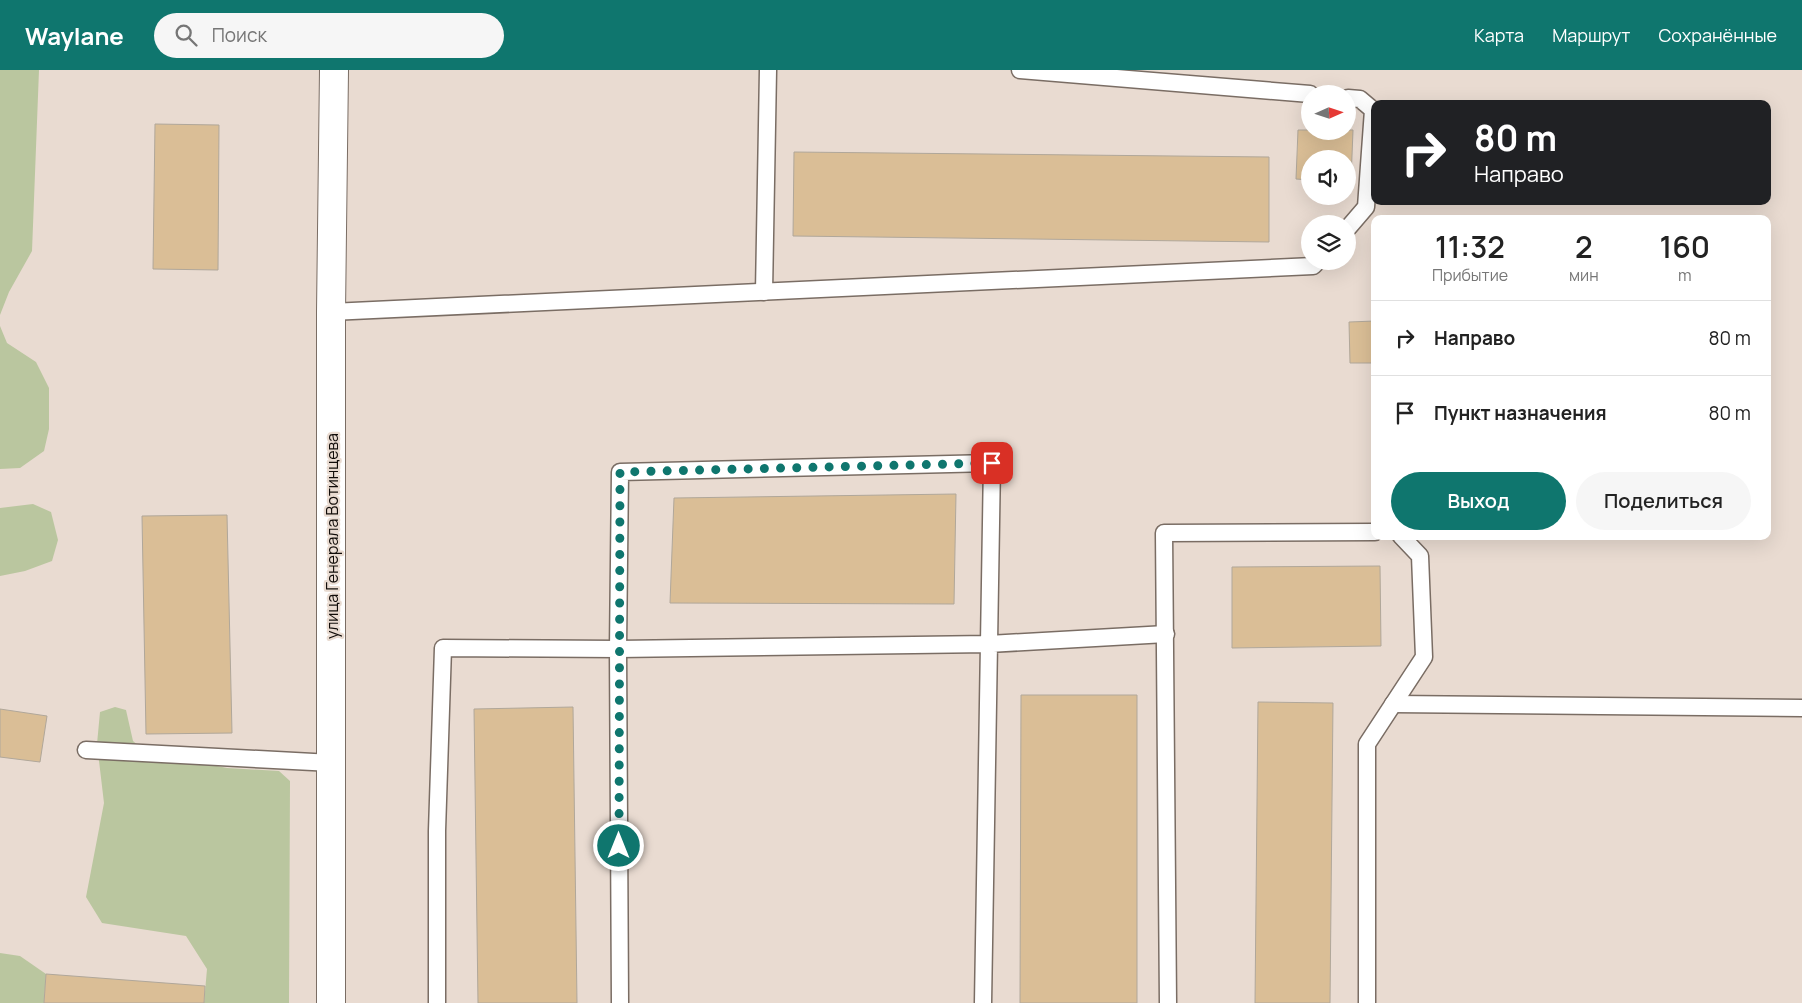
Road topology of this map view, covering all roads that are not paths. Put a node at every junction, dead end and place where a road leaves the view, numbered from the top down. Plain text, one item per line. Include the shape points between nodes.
1 (334, 70) edge
2 (768, 70) edge
3 (1020, 70) edge
4 (1301, 93) edge
5 (1356, 99) edge
6 (1371, 108) edge
7 (1371, 138) edge
8 (1356, 219) edge
9 (1301, 267) edge
10 (764, 292) junction
11 (331, 312) junction
12 (1371, 532) edge
13 (1405, 540) edge
14 (1166, 634) junction
15 (989, 644) junction
16 (618, 649) junction
17 (1393, 704) junction
18 (1802, 708) edge
19 (86, 750) dead end
20 (332, 763) junction
21 (331, 1003) edge
22 (437, 1003) edge
23 (620, 1003) edge
24 (983, 1003) edge
25 (1168, 1003) edge
26 (1367, 1003) edge

1 - 11 street, улица Генерала Вотинцева
2 - 10 lane
3 - 4 lane
5 - 6 lane
7 - 8 lane via 1366,207
9 - 10 lane
10 - 11 lane
11 - 20 street, улица Генерала Вотинцева
12 - 14 lane via 1164,534
13 - 17 lane via 1420,556 1424,657
14 - 15 lane
14 - 25 lane
15 - 16 lane
15 - 16 lane via 992,463 620,472
15 - 24 lane
16 - 22 lane via 443,648 437,831
16 - 23 lane
17 - 18 lane
17 - 26 lane via 1367,744
19 - 20 lane
20 - 21 street, улица Генерала Вотинцева

